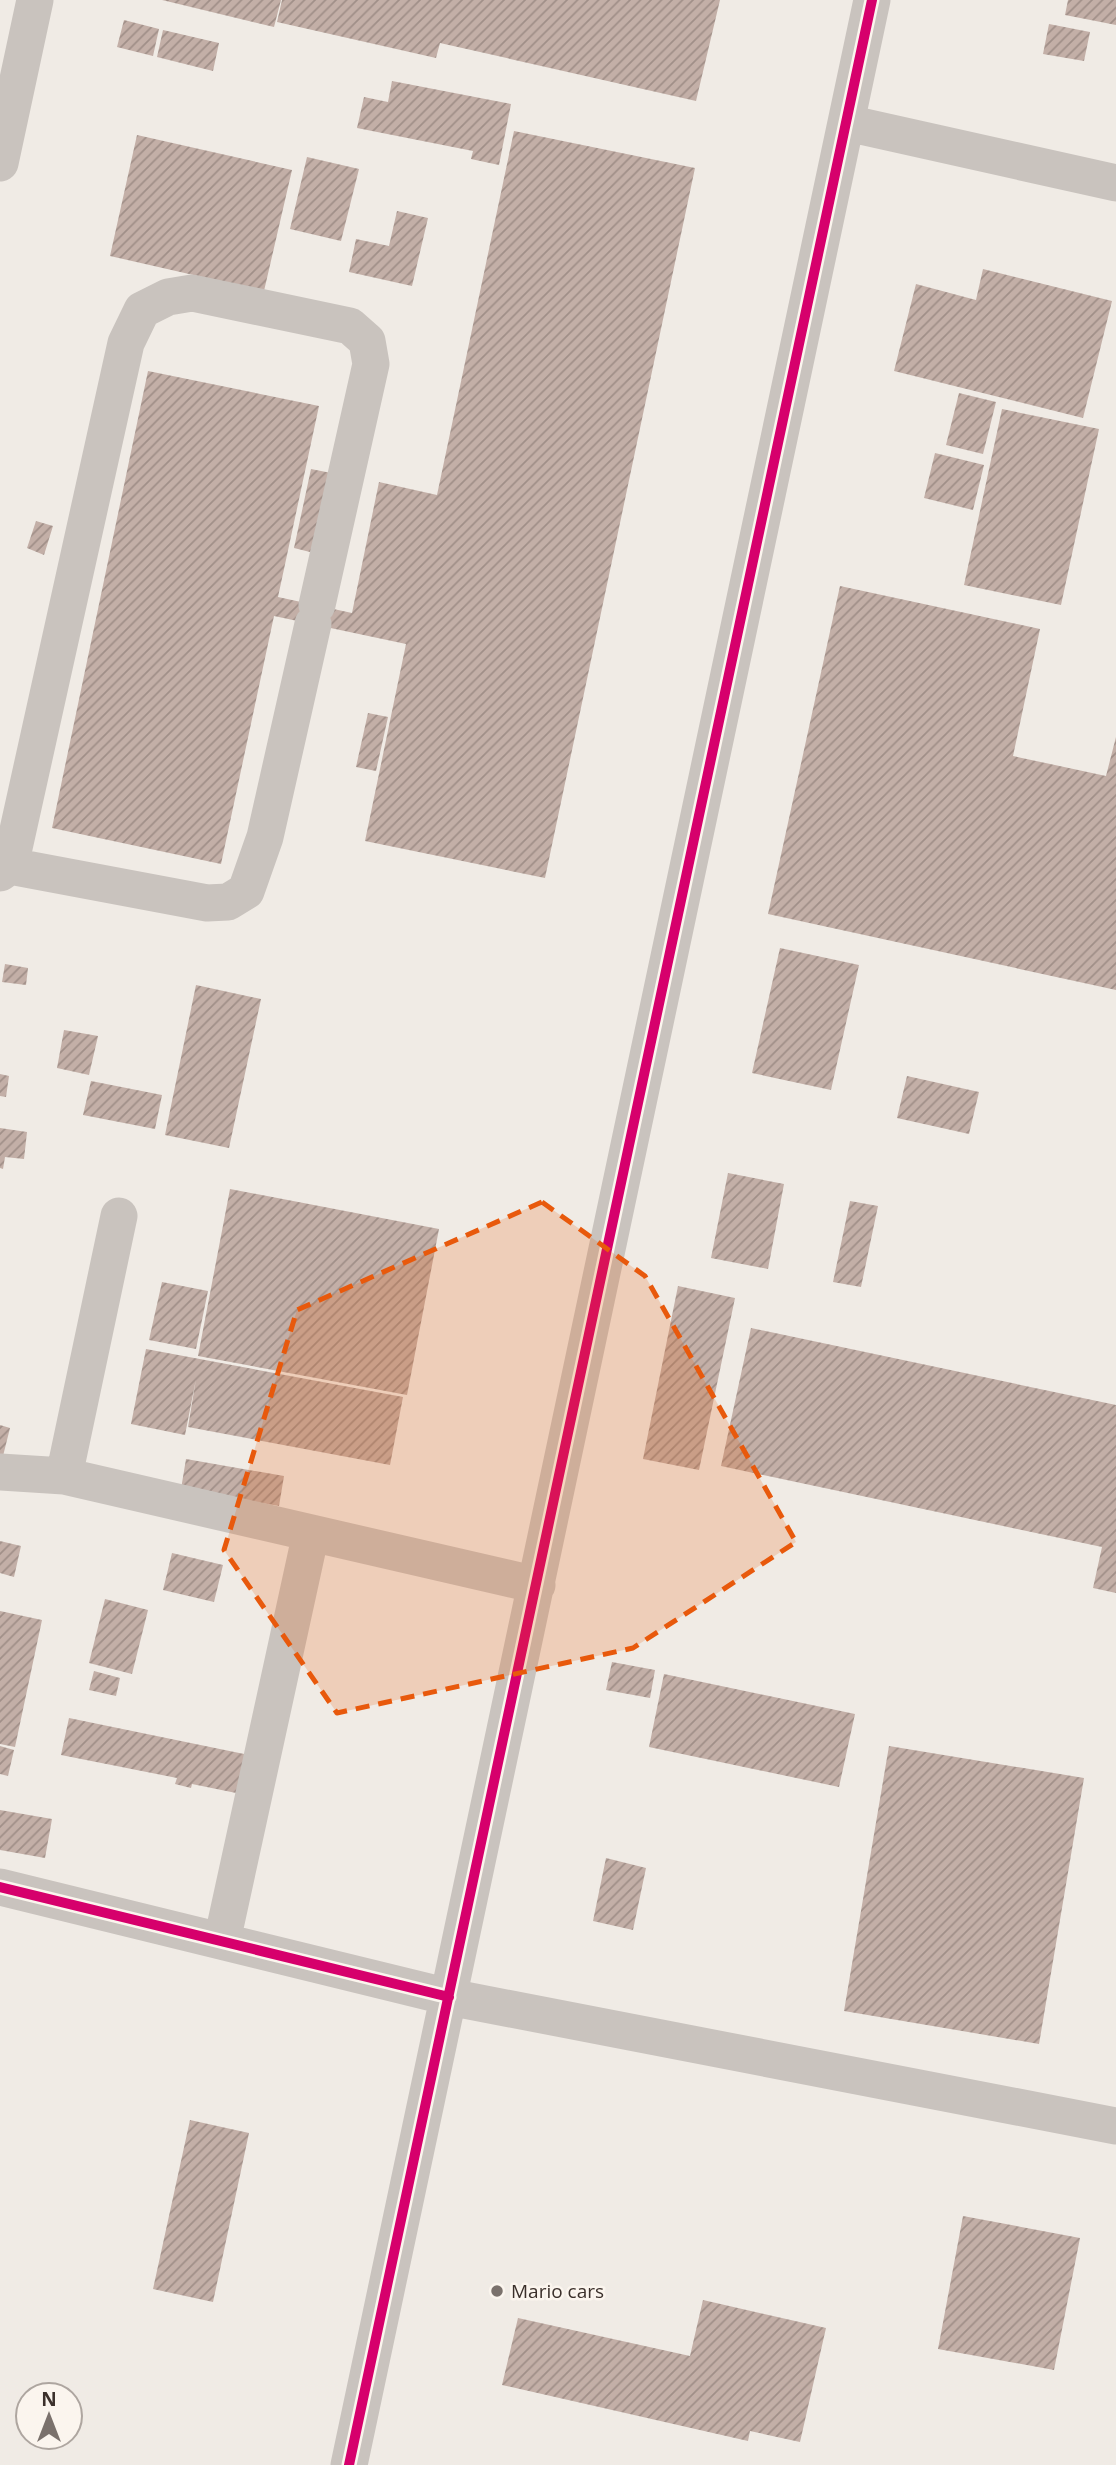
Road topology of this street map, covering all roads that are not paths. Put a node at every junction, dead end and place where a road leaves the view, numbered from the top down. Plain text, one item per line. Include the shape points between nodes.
1 (35, 0) edge
2 (872, 0) edge
3 (847, 123) junction
4 (0, 163) edge
5 (1116, 183) edge
6 (5, 869) edge
7 (119, 1216) dead end
8 (0, 1472) edge
9 (64, 1476) junction
10 (311, 1533) junction
11 (537, 1585) junction
12 (0, 1887) edge
13 (222, 1941) junction
14 (449, 1997) junction
15 (1116, 2126) edge
16 (349, 2465) edge

1 - 4 street
2 - 3 street
3 - 5 street
3 - 11 street
6 - 6 street via 207,903 228,902 246,891 265,837 371,364 367,341 350,326 192,293 168,297 142,310 126,342
7 - 9 street
8 - 9 street
9 - 10 street
10 - 11 street
10 - 13 street
11 - 14 street
12 - 13 street
13 - 14 street
14 - 15 street
14 - 16 street

